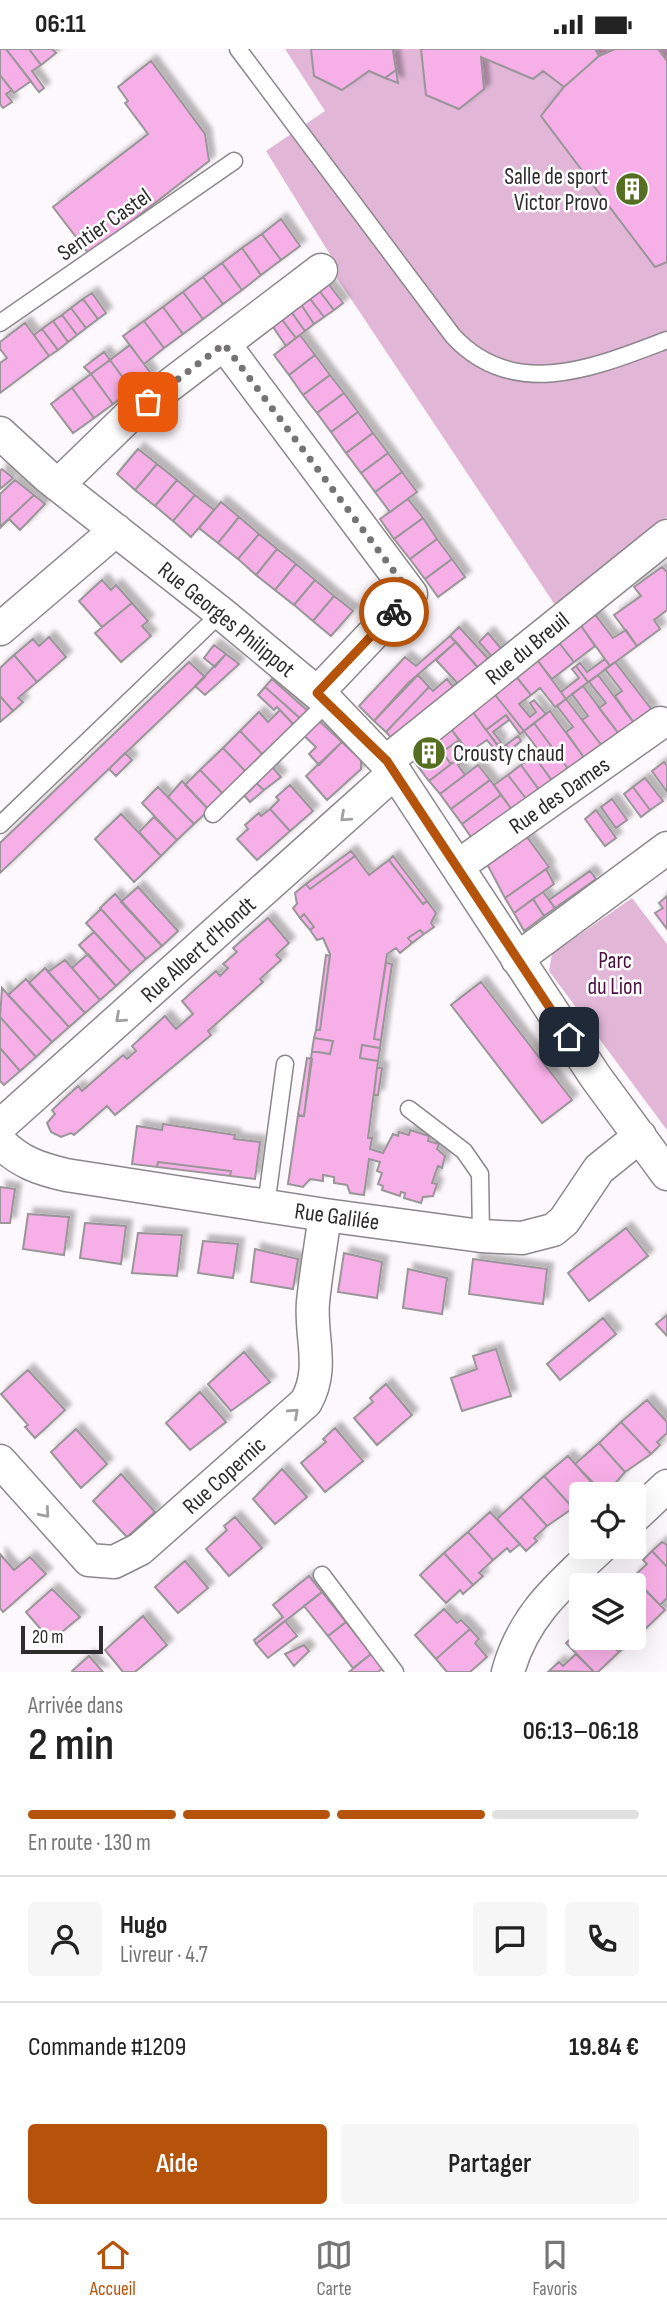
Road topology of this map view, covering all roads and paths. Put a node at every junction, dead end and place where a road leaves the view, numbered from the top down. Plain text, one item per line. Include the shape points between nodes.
1 (238, 49) edge
2 (234, 161) dead end
3 (321, 270) dead end
4 (0, 323) edge
5 (667, 340) edge
6 (224, 344) junction
7 (0, 433) edge
8 (58, 485) junction
9 (117, 530) junction
10 (667, 536) edge
11 (221, 613) junction
12 (0, 629) edge
13 (322, 697) junction
14 (660, 723) dead end
15 (391, 766) junction
16 (213, 814) dead end
17 (0, 825) edge
18 (667, 848) edge
19 (458, 866) junction
20 (517, 959) junction
21 (285, 1064) dead end
22 (409, 1109) dead end
23 (0, 1126) edge
24 (640, 1136) junction
25 (0, 1142) edge
26 (667, 1174) edge
27 (266, 1206) junction
28 (326, 1215) junction
29 (481, 1236) junction
30 (0, 1461) edge
31 (667, 1486) edge
32 (646, 1506) edge
33 (588, 1559) edge
34 (322, 1575) dead end
35 (395, 1672) edge
36 (508, 1672) edge

1 - 5 lane via 453,336 474,357 504,370 556,372 593,367
2 - 4 lane, Sentier Castel
3 - 6 street
6 - 8 street via 130,416
6 - 13 street via 411,594
7 - 8 street, Rue Georges Philippot
8 - 9 street, Rue Georges Philippot
9 - 11 street, Rue Georges Philippot
9 - 12 street
10 - 15 street, Rue du Breuil
11 - 13 street, Rue Georges Philippot
11 - 17 lane
13 - 15 street, Rue Georges Philippot
13 - 16 lane
14 - 19 street, Rue des Dames
15 - 19 street, Rue Georges Philippot
15 -> 23 street, Rue Albert d'Hondt
18 - 20 street
19 - 20 street, Rue Georges Philippot
20 - 24 street, Rue Georges Philippot
21 - 27 lane
22 - 29 lane via 464,1151 480,1174
24 - 26 street, Rue Georges Philippot
24 - 29 street, Rue Galilée via 599,1168 573,1210 553,1230 522,1238
25 - 27 street, Rue Galilée via 40,1169
27 - 28 street, Rue Galilée
28 - 29 street, Rue Galilée
30 -> 28 street, Rue Copernic via 89,1560 114,1562 140,1549 306,1402 313,1390 318,1362 313,1301
31 - 32 street
33 - 36 street via 538,1607 520,1635
34 - 35 lane

